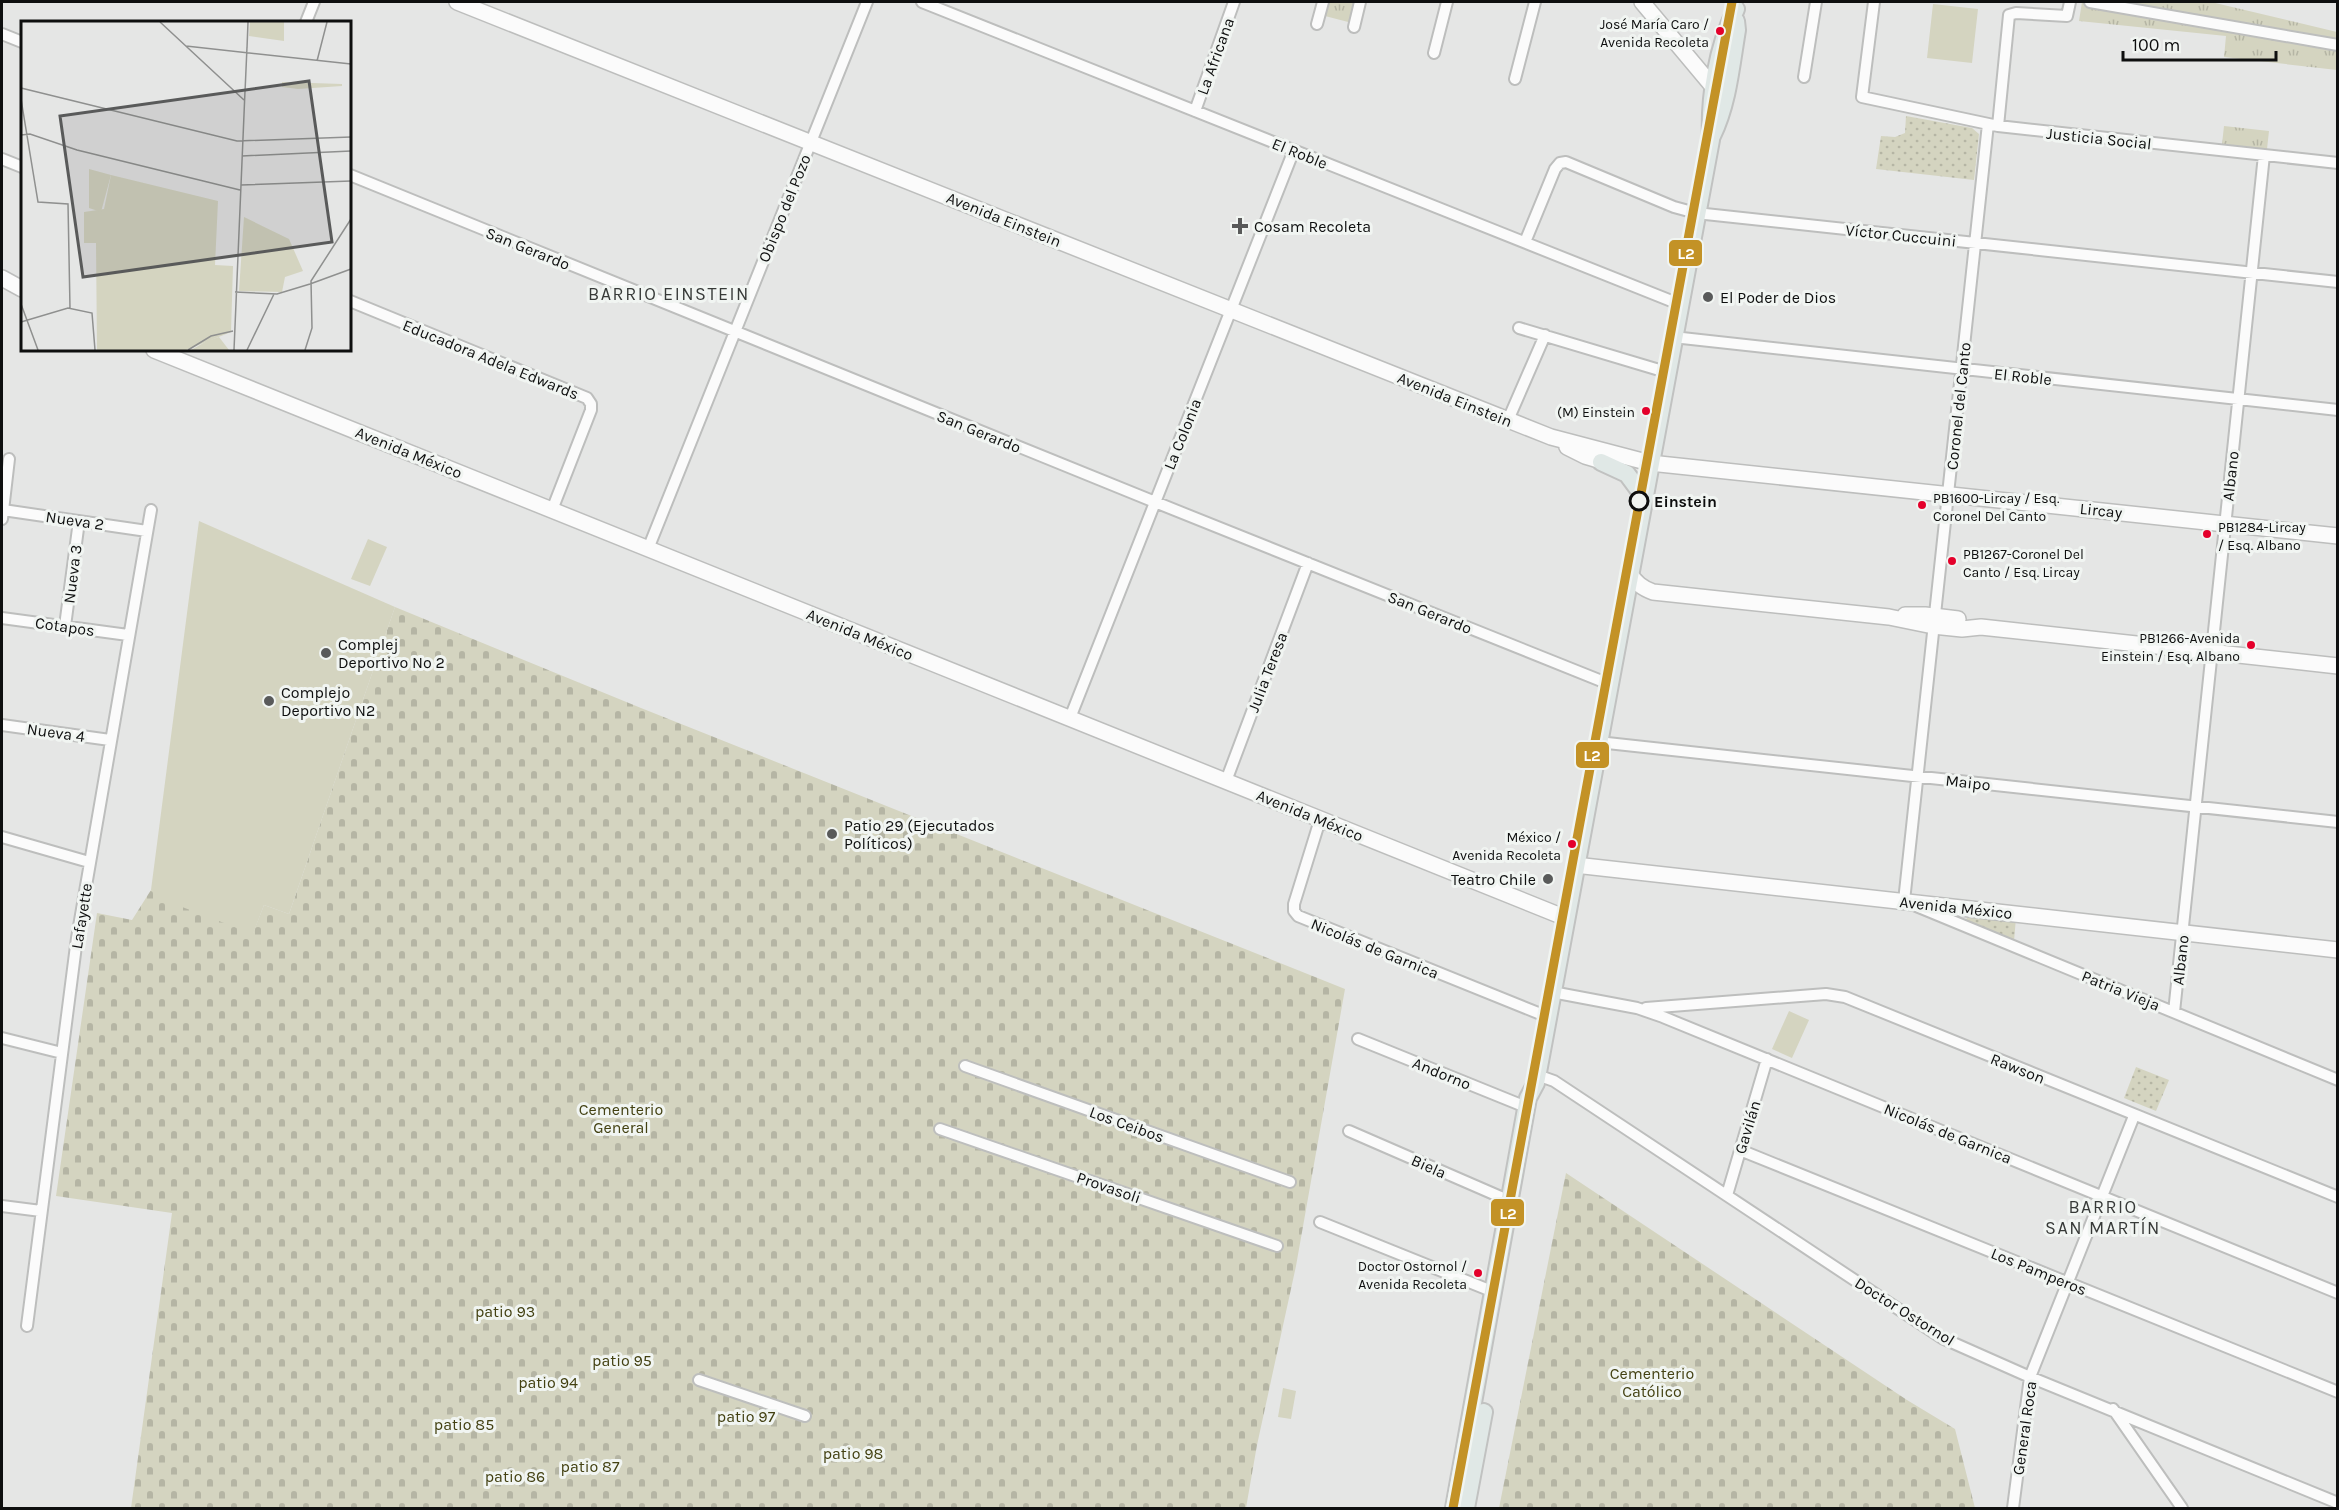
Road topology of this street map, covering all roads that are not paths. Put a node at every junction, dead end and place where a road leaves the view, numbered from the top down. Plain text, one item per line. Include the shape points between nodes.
1 (314, 2) edge
2 (457, 2) edge
3 (867, 2) edge
4 (922, 2) edge
5 (1234, 2) edge
6 (1323, 2) edge
7 (1360, 2) edge
8 (1447, 2) edge
9 (1535, 2) edge
10 (1642, 2) edge
11 (1816, 2) edge
12 (1875, 2) edge
13 (2070, 2) edge
14 (2090, 2) edge
15 (1737, 5) edge
16 (306, 21) edge
17 (1317, 24) dead end
18 (1354, 27) dead end
19 (2, 34) edge
20 (21, 42) edge
21 (2337, 45) edge
22 (1434, 53) dead end
23 (1804, 77) dead end
24 (1515, 79) dead end
25 (1714, 88) junction
26 (1725, 101) junction
27 (1195, 111) junction
28 (1993, 125) junction
29 (1711, 140) junction
30 (810, 142) junction
31 (1294, 150) junction
32 (2264, 155) junction
33 (2, 159) edge
34 (2337, 163) edge
35 (21, 167) edge
36 (351, 175) edge
37 (1696, 213) junction
38 (1525, 242) junction
39 (1974, 243) junction
40 (2252, 273) junction
41 (2, 278) edge
42 (2337, 282) edge
43 (21, 288) edge
44 (351, 301) edge
45 (1679, 304) junction
46 (1231, 309) junction
47 (1519, 328) dead end
48 (735, 332) junction
49 (1545, 335) junction
50 (1673, 337) junction
51 (160, 351) edge
52 (178, 354) edge
53 (1962, 369) junction
54 (1666, 372) junction
55 (2239, 399) junction
56 (2337, 410) edge
57 (1508, 420) junction
58 (1551, 437) junction
59 (9, 459) dead end
60 (1601, 462) junction
61 (1650, 463) junction
62 (1948, 494) junction
63 (1644, 497) junction
64 (1155, 502) junction
65 (151, 510) dead end
66 (552, 510) junction
67 (2, 515) edge
68 (79, 521) junction
69 (2226, 524) junction
70 (147, 531) junction
71 (2337, 536) edge
72 (648, 549) junction
73 (1308, 563) junction
74 (1629, 573) junction
75 (1653, 592) junction
76 (1624, 605) junction
77 (2, 618) edge
78 (1934, 621) junction
79 (65, 626) junction
80 (128, 635) junction
81 (2212, 653) junction
82 (2337, 666) edge
83 (1609, 684) junction
84 (1070, 718) junction
85 (2, 725) edge
86 (110, 740) junction
87 (1598, 742) junction
88 (1917, 777) junction
89 (1226, 781) junction
90 (2196, 807) junction
91 (1320, 820) junction
92 (2337, 822) edge
93 (2, 837) edge
94 (89, 862) junction
95 (1575, 865) junction
96 (1904, 902) junction
97 (1566, 918) junction
98 (2182, 933) junction
99 (2337, 950) edge
100 (1552, 992) junction
101 (1688, 1005) junction
102 (1637, 1008) junction
103 (2174, 1012) junction
104 (1548, 1017) junction
105 (1684, 1025) junction
106 (2, 1038) edge
107 (1358, 1039) dead end
108 (62, 1053) junction
109 (1767, 1059) junction
110 (965, 1066) dead end
111 (1536, 1079) junction
112 (2337, 1080) edge
113 (1526, 1107) junction
114 (2134, 1116) junction
115 (940, 1129) dead end
116 (1349, 1131) dead end
117 (1740, 1150) junction
118 (1290, 1182) dead end
119 (1726, 1195) junction
120 (2102, 1196) junction
121 (2337, 1197) edge
122 (1510, 1201) junction
123 (2, 1206) edge
124 (42, 1211) junction
125 (1320, 1222) dead end
126 (1277, 1246) dead end
127 (2068, 1282) junction
128 (1494, 1292) junction
129 (2337, 1293) edge
130 (27, 1326) dead end
131 (2030, 1377) junction
132 (699, 1380) dead end
133 (2337, 1392) edge
134 (2113, 1409) junction
135 (805, 1416) dead end
136 (2337, 1503) edge
137 (1454, 1509) edge
138 (1466, 1509) edge
139 (2013, 1509) edge
140 (2182, 1509) edge

1 - 16 street
2 - 30 street, Avenida Einstein
3 - 30 street, Obispo del Pozo
4 - 27 street, El Roble
5 - 27 street, La Africana
6 - 17 street
7 - 18 street
8 - 22 street
9 - 24 street
10 - 25 street
11 - 23 street
12 - 28 street, Justicia Social via 1862,97
13 - 28 street, Coronel del Canto via 2067,16 2010,15
14 - 21 street
15 - 25 main road via 1726,28
15 - 26 main road via 1737,30
19 - 20 street
25 - 26 street
25 - 29 main road
26 - 29 main road
27 - 31 street, El Roble
28 - 32 street, Justicia Social
28 - 39 street, Coronel del Canto
29 - 37 main road
30 - 46 street, Avenida Einstein
30 - 48 street, Obispo del Pozo
31 - 38 street, El Roble
31 - 46 street, La Colonia
32 - 34 street, Justicia Social
32 - 40 street, Albano
33 - 35 street
36 - 48 street, San Gerardo
37 - 38 street, Víctor Cuccuini via 1563,162 1555,169
37 - 39 street, Víctor Cuccuini
37 - 45 main road
38 - 45 street, El Roble
39 - 40 street, Víctor Cuccuini
39 - 53 street, Coronel del Canto
40 - 42 street, Víctor Cuccuini
40 - 55 street, Albano
41 - 43 street
44 - 66 street, Educadora Adela Edwards via 587,398 591,410
45 - 50 main road
46 - 57 street, Avenida Einstein
46 - 64 street, La Colonia
47 - 49 street
48 - 64 street, San Gerardo
48 - 72 street, Obispo del Pozo
49 - 54 street
49 - 57 street
50 - 53 street, El Roble
50 - 54 main road
51 - 52 street, Avenida México
52 - 66 street, Avenida México
53 - 55 street, El Roble
53 - 62 street, Coronel del Canto
54 - 61 main road
55 - 56 street, El Roble
55 - 69 street, Albano
57 - 58 street, Avenida Einstein
58 - 60 street, Avenida Einstein
58 - 61 street, Avenida Einstein
59 - 67 street
60 - 61 street, Avenida Einstein
60 - 63 main road via 1627,474
61 - 62 street, Lircay
61 - 63 main road
62 - 69 street, Lircay
62 - 78 street, Coronel del Canto
63 - 74 main road
64 - 73 street, San Gerardo
64 - 84 street, La Colonia
65 - 70 street, Lafayette
66 - 72 street, Avenida México
67 - 68 street, Nueva 2
68 - 70 street, Nueva 2
68 - 79 street, Nueva 3
69 - 71 street, Lircay
69 - 81 street, Albano
70 - 80 street, Lafayette
72 - 84 street, Avenida México
73 - 83 street, San Gerardo
73 - 89 street, Julia Teresa
74 - 75 street via 1643,589
74 - 76 main road
75 - 76 street via 1632,598
75 - 78 street
76 - 83 main road
77 - 79 street, Cotapos
78 - 81 street via 1962,629 1981,627
78 - 88 street, Coronel del Canto
79 - 80 street, Cotapos
80 - 86 street, Lafayette
81 - 82 street
81 - 90 street, Albano
83 - 87 main road
84 - 89 street, Avenida México
85 - 86 street, Nueva 4
86 - 94 street, Lafayette
87 - 88 street, Maipo
87 - 95 main road
88 - 90 street, Maipo
88 - 96 street, Coronel del Canto
89 - 91 street, Avenida México
90 - 92 street, Maipo
90 - 98 street, Albano
91 - 97 street, Avenida México
91 - 104 street, Nicolás de Garnica via 1294,904 1298,916
93 - 94 street
94 - 108 street, Lafayette
95 - 96 street, Avenida México
95 - 97 main road
96 - 98 street, Avenida México
96 - 103 street, Patria Vieja
97 - 100 main road
98 - 99 street, Avenida México
98 - 103 street, Albano
100 - 102 street, Nicolás de Garnica
100 - 104 main road
101 - 102 street, Rawson
101 - 105 street
101 - 114 street, Rawson via 1826,994 1845,997
102 - 105 street, Nicolás de Garnica
103 - 112 street, Patria Vieja
104 - 111 main road
105 - 109 street, Nicolás de Garnica
106 - 108 street
107 - 113 street, Andorno
108 - 124 street, Lafayette
109 - 117 street, Gavilán
109 - 120 street, Nicolás de Garnica
110 - 118 street, Los Ceibos
111 - 113 main road
111 - 119 street, Doctor Ostornol via 1554,1081
111 - 138 main road via 1538,1100
113 - 122 main road
114 - 120 street, General Roca
114 - 121 street, Rawson
115 - 126 street, Provasoli
116 - 122 street, Biela
117 - 119 street, Gavilán
117 - 127 street, Los Pamperos
119 - 131 street, Doctor Ostornol via 1942,1338
120 - 127 street, General Roca
120 - 129 street, Nicolás de Garnica
122 - 128 main road
123 - 124 street
124 - 130 street, Lafayette
125 - 128 street
127 - 131 street, General Roca
127 - 133 street, Los Pamperos
128 - 137 main road
131 - 134 street, Doctor Ostornol
131 - 139 street, General Roca
132 - 135 street
134 - 136 street, Doctor Ostornol
134 - 140 street

